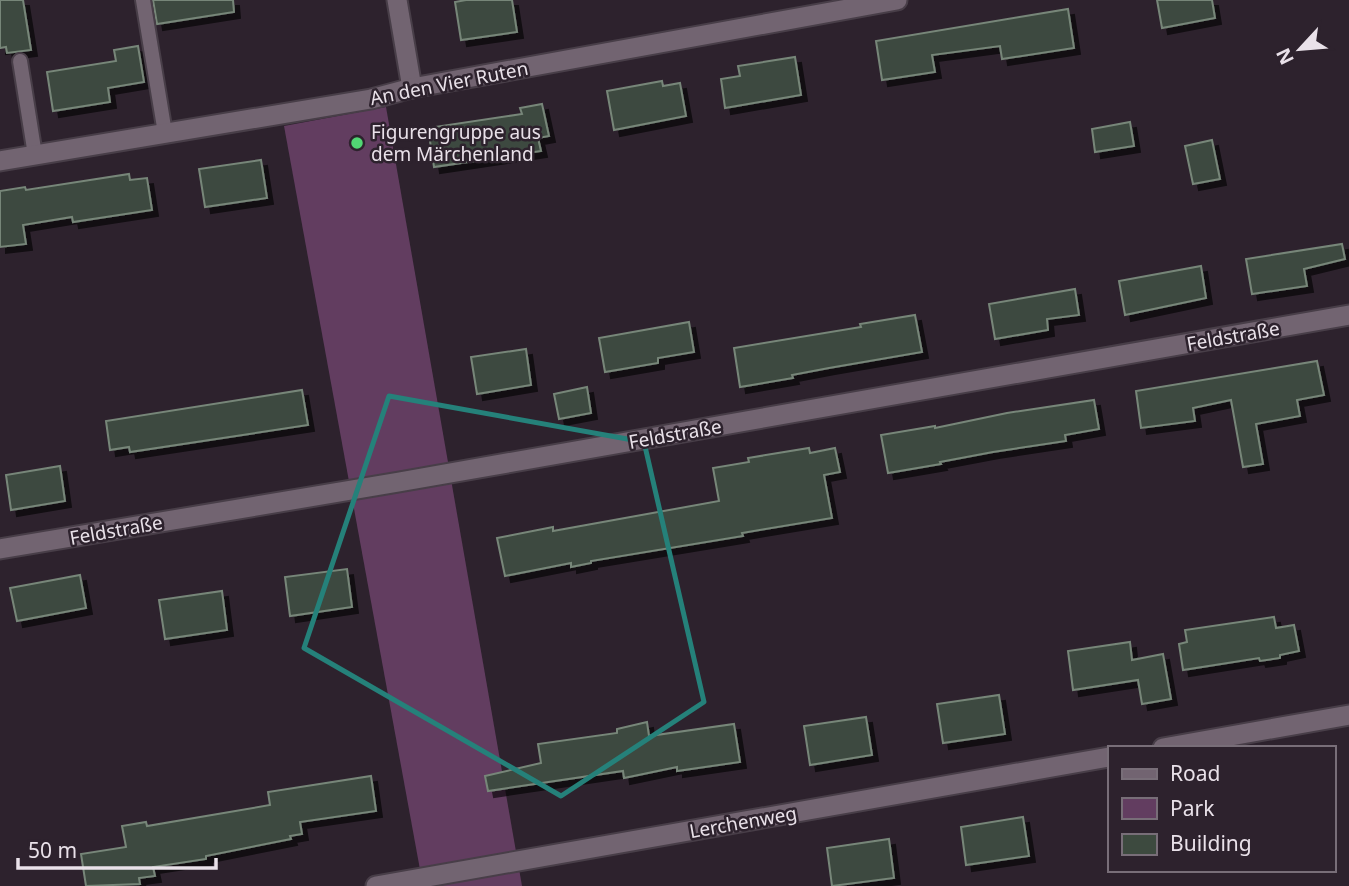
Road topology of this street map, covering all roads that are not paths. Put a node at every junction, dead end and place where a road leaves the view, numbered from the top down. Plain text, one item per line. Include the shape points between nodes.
1 (143, 0) edge
2 (397, 0) edge
3 (897, 0) edge
4 (20, 61) dead end
5 (412, 88) junction
6 (165, 133) junction
7 (35, 155) junction
8 (0, 161) edge
9 (1349, 315) edge
10 (0, 549) edge
11 (1349, 715) edge
12 (1174, 746) edge
13 (1108, 757) edge
14 (376, 886) edge

1 - 6 lane
2 - 5 street
3 - 5 street, An den Vier Ruten
4 - 7 lane
5 - 6 street, An den Vier Ruten
6 - 7 street, An den Vier Ruten
7 - 8 street, An den Vier Ruten
9 - 10 street, Feldstraße
11 - 12 street
13 - 14 street, Lerchenweg

